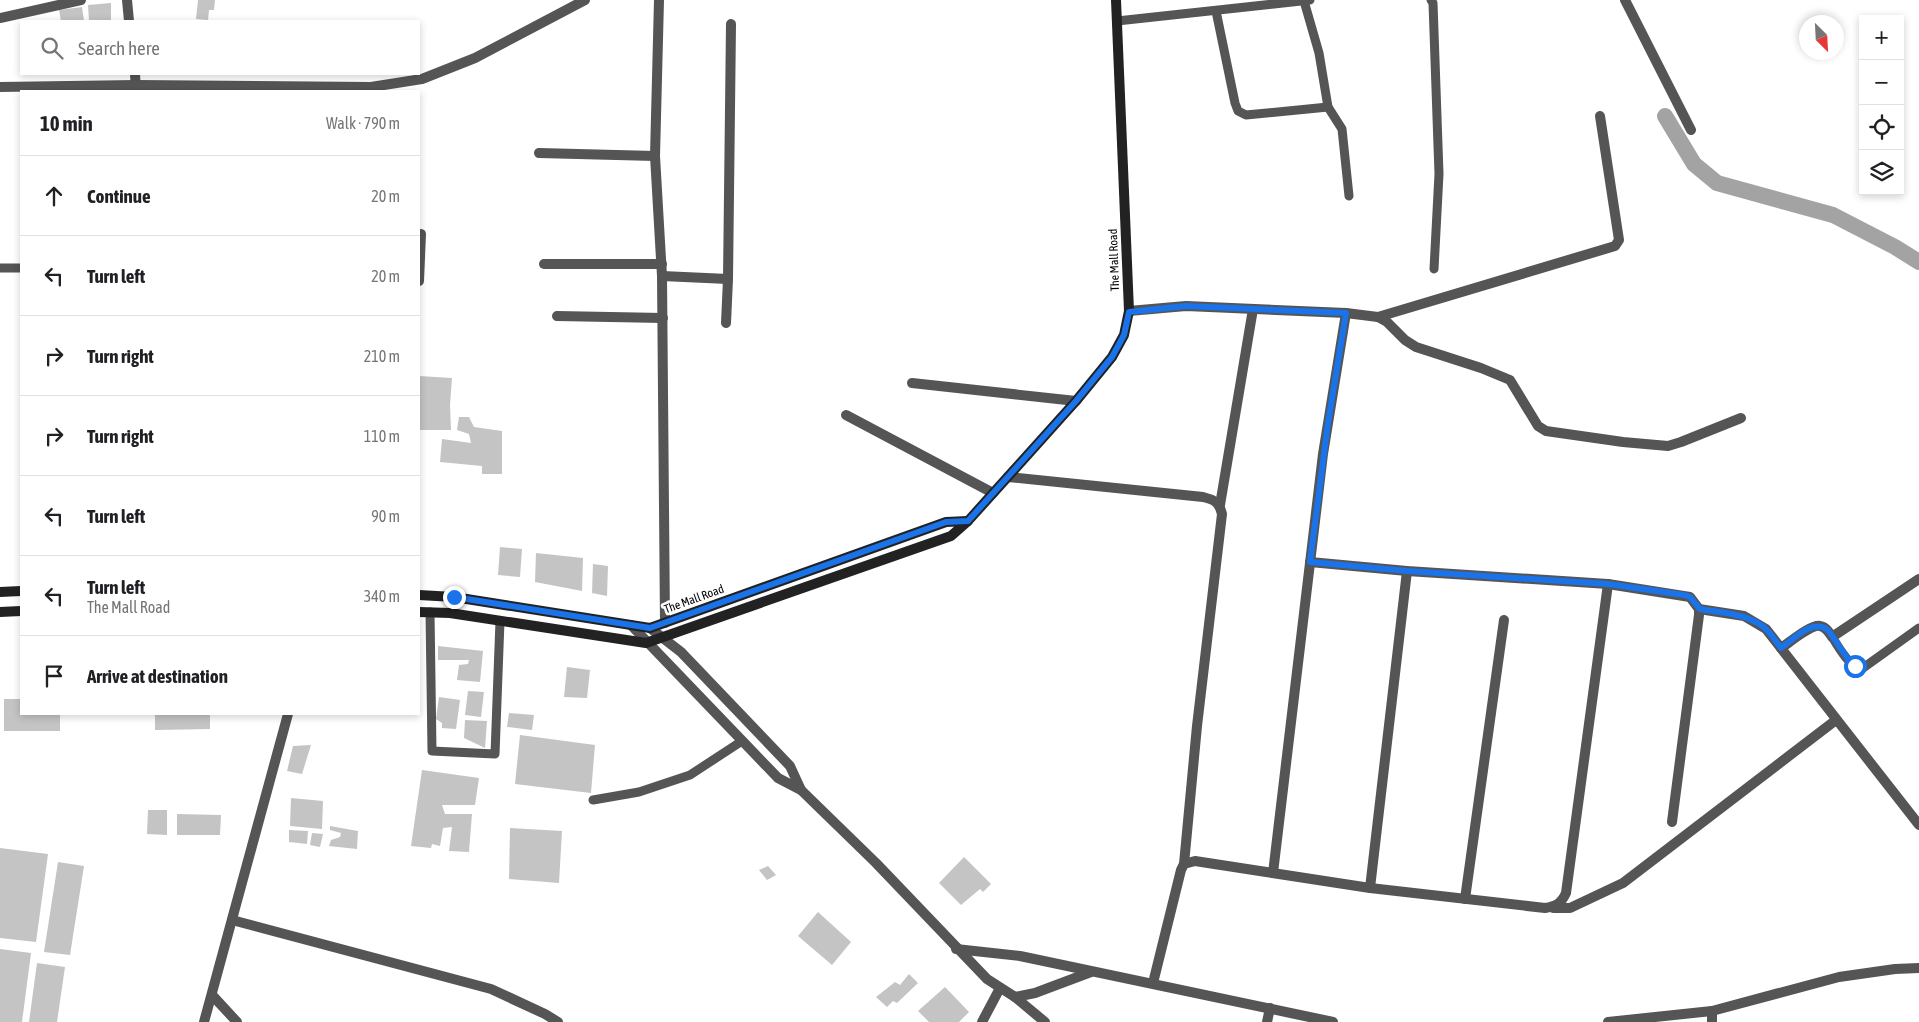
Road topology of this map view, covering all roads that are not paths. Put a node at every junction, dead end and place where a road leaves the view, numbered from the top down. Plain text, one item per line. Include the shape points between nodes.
1 (81, 0) edge
2 (127, 0) edge
3 (584, 0) edge
4 (659, 0) edge
5 (1116, 0) edge
6 (1307, 0) edge
7 (1431, 0) edge
8 (1625, 0) edge
9 (1216, 11) junction
10 (0, 18) edge
11 (129, 20) edge
12 (1117, 21) junction
13 (730, 24) dead end
14 (135, 75) edge
15 (0, 87) edge
16 (136, 88) edge
17 (1328, 107) junction
18 (1600, 116) dead end
19 (1690, 130) dead end
20 (539, 153) dead end
21 (655, 156) junction
22 (1349, 196) dead end
23 (421, 234) dead end
24 (420, 258) edge
25 (544, 264) dead end
26 (662, 264) junction
27 (0, 268) edge
28 (20, 268) edge
29 (1434, 269) dead end
30 (662, 276) junction
31 (728, 279) junction
32 (1253, 309) junction
33 (1129, 312) junction
34 (1346, 313) junction
35 (557, 316) dead end
36 (1378, 317) junction
37 (663, 318) junction
38 (726, 323) dead end
39 (912, 383) dead end
40 (1076, 401) junction
41 (846, 415) dead end
42 (1741, 418) dead end
43 (1008, 477) junction
44 (993, 493) junction
45 (1220, 505) junction
46 (968, 521) junction
47 (1310, 562) junction
48 (1407, 571) junction
49 (1919, 579) edge
50 (1608, 584) junction
51 (0, 592) edge
52 (20, 592) edge
53 (420, 595) edge
54 (1700, 609) junction
55 (0, 612) edge
56 (20, 612) edge
57 (420, 612) edge
58 (430, 612) junction
59 (1504, 620) dead end
60 (500, 621) junction
61 (665, 623) junction
62 (630, 625) junction
63 (650, 628) junction
64 (1919, 628) edge
65 (1832, 636) junction
66 (663, 638) junction
67 (646, 643) junction
68 (1781, 648) junction
69 (288, 715) edge
70 (1836, 720) junction
71 (742, 741) junction
72 (801, 790) junction
73 (593, 800) dead end
74 (1672, 822) dead end
75 (1919, 825) edge
76 (1184, 864) junction
77 (1273, 873) junction
78 (1370, 888) junction
79 (1465, 899) junction
80 (1545, 908) junction
81 (232, 920) junction
82 (956, 948) junction
83 (1919, 968) edge
84 (1092, 971) junction
85 (1153, 983) junction
86 (1000, 988) junction
87 (212, 994) junction
88 (1015, 997) junction
89 (1270, 1008) junction
90 (1712, 1011) junction
91 (204, 1022) edge
92 (237, 1022) edge
93 (558, 1022) edge
94 (982, 1022) edge
95 (1045, 1022) edge
96 (1267, 1022) edge
97 (1333, 1022) edge
98 (1608, 1022) edge
99 (1712, 1022) edge

1 - 10 street
2 - 11 street
3 - 16 street via 475,58 422,79 371,87
4 - 21 street
5 - 12 main road, The Mall Road
6 - 9 lane
6 - 17 lane
7 - 29 lane via 1439,174
8 - 19 street
9 - 12 lane
9 - 17 lane via 1238,110 1246,114
12 - 33 main road, The Mall Road
13 - 31 street
14 - 16 street
15 - 16 street
17 - 22 lane via 1342,129
18 - 36 street via 1619,240 1615,246
20 - 21 street
21 - 26 street
23 - 24 street
25 - 26 street
26 - 30 street
27 - 28 lane
30 - 31 street
30 - 37 street
31 - 38 street
32 - 33 street via 1186,306
32 - 34 street
32 - 45 street
33 - 40 main road, The Mall Road via 1124,335 1112,357
34 - 36 street
34 - 47 street via 1326,431
35 - 37 street
36 - 42 street via 1416,347 1510,380 1538,426 1546,431 1668,446
37 - 61 street
39 - 40 street
40 - 43 main road, The Mall Road
41 - 44 street
43 - 44 main road, The Mall Road
43 - 45 street via 1203,498 1215,500
44 - 46 main road, The Mall Road
45 - 76 street via 1222,514
46 - 61 main road, The Mall Road via 946,522
46 - 66 main road, The Mall Road via 950,536
47 - 48 street
47 - 77 street
48 - 50 street
48 - 78 street
49 - 65 street
50 - 54 street via 1684,595
50 - 80 street via 1566,893 1556,906
51 - 52 main road
53 - 62 main road, The Mall Road via 454,597
54 - 68 street via 1744,616 1766,629
54 - 74 street
55 - 56 main road
57 - 58 main road, The Mall Road
58 - 60 main road, The Mall Road
58 - 60 lane via 432,751 495,754
59 - 79 street
60 - 67 main road, The Mall Road
61 - 63 main road, The Mall Road
62 - 63 main road, The Mall Road
62 - 67 street
63 - 66 street
64 - 65 lane via 1863,668 1850,662
65 - 68 street via 1818,625
66 - 67 main road, The Mall Road
66 - 72 street via 681,652 790,766
67 - 71 street
68 - 70 street
69 - 81 street
70 - 75 street
70 - 80 street via 1623,882 1570,908
71 - 72 street via 778,778
71 - 73 lane via 690,775 639,792
72 - 82 street
76 - 77 street via 1195,862
76 - 85 street
77 - 78 street
78 - 79 street
79 - 80 street
81 - 87 street
81 - 93 street via 491,989
82 - 84 street via 1020,956
82 - 86 street via 986,979
83 - 90 street via 1839,977
84 - 85 street
84 - 88 street via 1035,993
85 - 89 street
86 - 88 street
86 - 94 street
87 - 91 street
87 - 92 street
88 - 95 street
89 - 96 street
89 - 97 street
90 - 98 street
90 - 99 street

